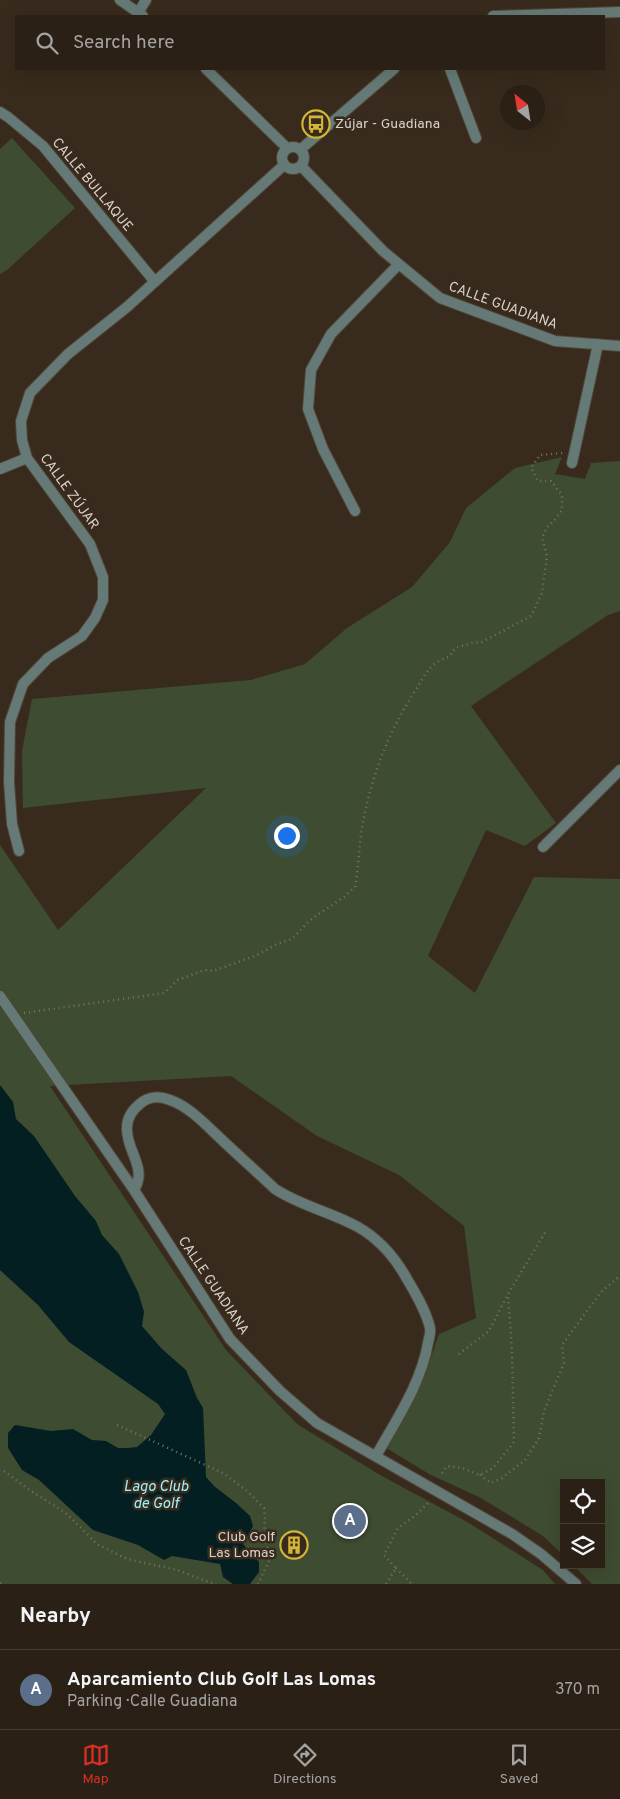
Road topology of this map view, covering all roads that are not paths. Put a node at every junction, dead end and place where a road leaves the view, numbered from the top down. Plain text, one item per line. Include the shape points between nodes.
1 (120, 0) edge
2 (146, 0) edge
3 (620, 12) edge
4 (141, 15) edge
5 (525, 15) edge
6 (207, 70) edge
7 (393, 70) edge
8 (450, 70) edge
9 (0, 112) edge
10 (476, 138) dead end
11 (287, 148) junction
12 (301, 150) junction
13 (284, 165) junction
14 (301, 166) junction
15 (399, 264) junction
16 (155, 282) junction
17 (598, 344) junction
18 (620, 346) edge
19 (27, 458) junction
20 (572, 463) dead end
21 (0, 468) edge
22 (355, 511) dead end
23 (620, 770) edge
24 (543, 847) dead end
25 (20, 851) dead end
26 (0, 996) edge
27 (134, 1190) junction
28 (376, 1456) junction
29 (576, 1584) edge

1 - 4 street
2 - 4 street
3 - 5 street
6 - 11 street
7 - 12 street
8 - 10 street
9 - 16 street, CALLE BULLAQUE via 43,146
11 - 12 street via 294,146
11 - 13 street via 282,158
12 - 14 street via 305,160
13 - 14 street via 291,169
13 - 16 street, CALLE ZÚJAR
14 - 15 street, CALLE GUADIANA
15 - 17 street, CALLE GUADIANA via 440,298 555,341
15 - 22 street via 331,334 311,370 308,409 323,449
16 - 19 street, CALLE ZÚJAR via 128,308 68,354 30,393 21,420
17 - 18 street, CALLE GUADIANA
17 - 20 street
19 - 21 street
19 - 25 street, CALLE ZÚJAR via 90,544 103,577 104,600 82,636 48,658 23,684 10,722 12,824
23 - 24 street
26 - 27 street, CALLE GUADIANA
27 - 28 street, CALLE GUADIANA via 230,1339 280,1391 317,1423
27 - 28 street via 139,1182 138,1169 126,1131 127,1120 134,1108 146,1099 165,1098 195,1115 288,1198 359,1228 385,1249 409,1281 431,1329 418,1379
28 - 29 street, CALLE GUADIANA via 512,1534

